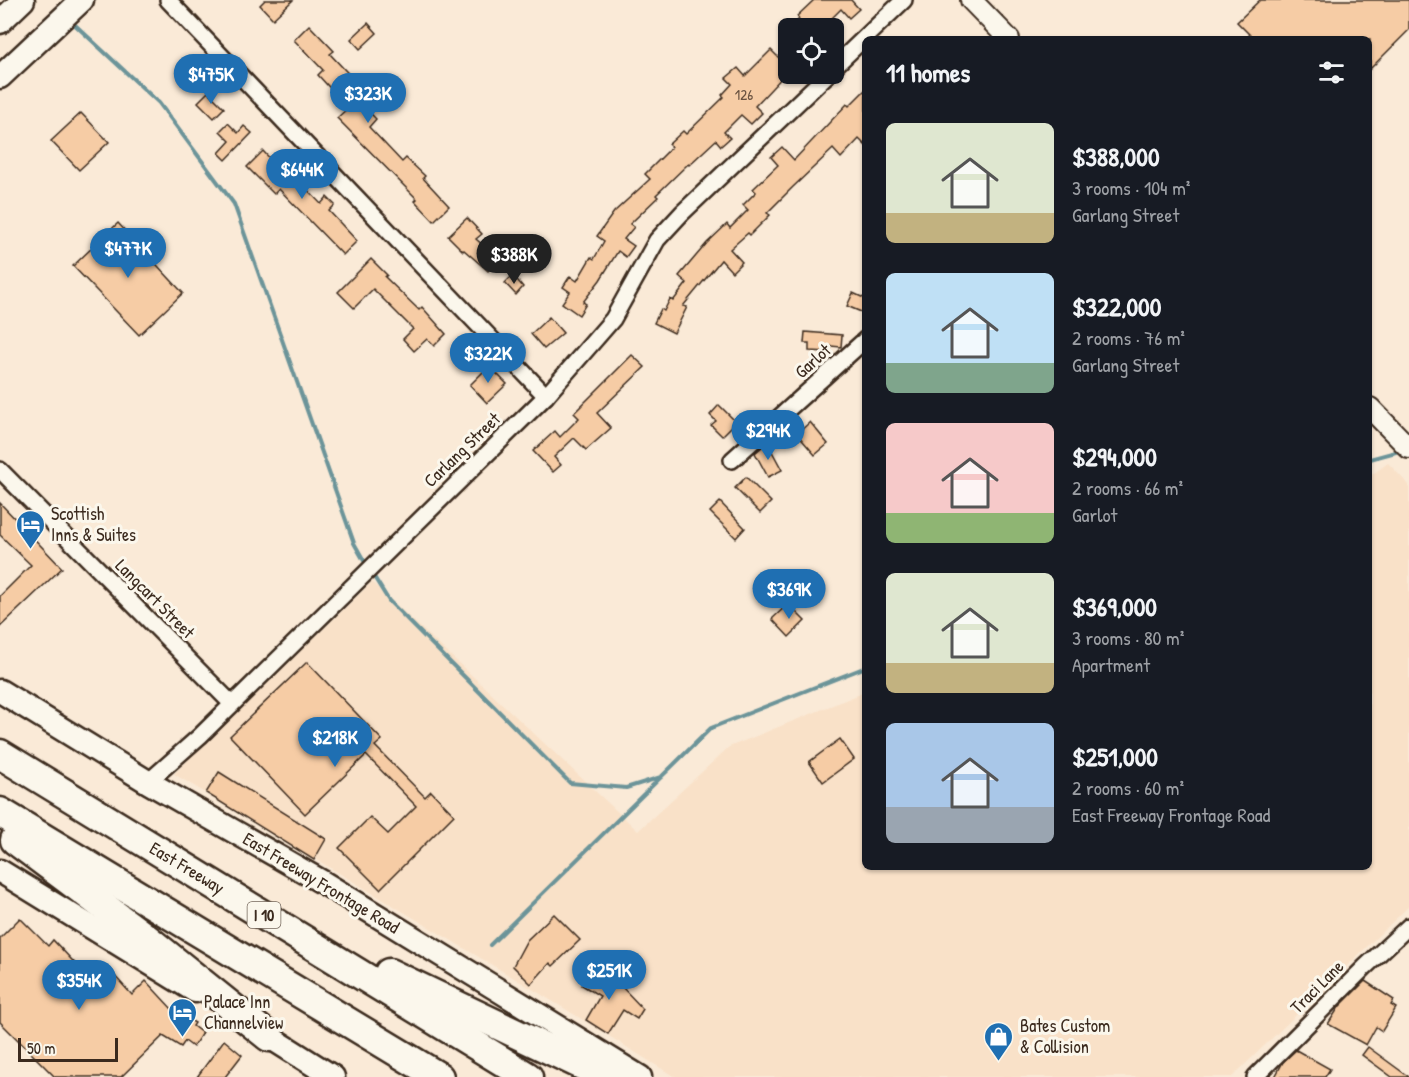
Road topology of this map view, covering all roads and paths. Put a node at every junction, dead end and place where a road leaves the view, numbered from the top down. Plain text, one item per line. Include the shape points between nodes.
1 (23, 0) edge
2 (82, 0) edge
3 (168, 0) edge
4 (904, 0) edge
5 (971, 0) edge
6 (0, 22) edge
7 (867, 36) edge
8 (1006, 36) edge
9 (862, 41) edge
10 (844, 58) edge
11 (0, 78) edge
12 (817, 84) edge
13 (862, 343) edge
14 (546, 396) junction
15 (1372, 410) edge
16 (1409, 448) edge
17 (732, 460) dead end
18 (0, 470) edge
19 (0, 691) edge
20 (232, 704) junction
21 (0, 754) edge
22 (148, 782) junction
23 (0, 812) edge
24 (0, 826) edge
25 (0, 871) edge
26 (242, 901) junction
27 (1409, 926) edge
28 (269, 1037) junction
29 (333, 1077) edge
30 (439, 1077) edge
31 (528, 1077) edge
32 (607, 1077) edge
33 (640, 1077) edge
34 (1255, 1077) edge

1 - 6 main road
2 - 11 main road
3 - 14 street
4 - 7 street
5 - 8 street
9 - 10 street
12 - 14 street, Carlang Street via 657,240 613,319
13 - 17 street, Garlot
14 - 20 street, Carlang Street
15 - 16 street
18 - 20 street, Langcart Street
19 - 22 main road, East Freeway Frontage Road
20 - 22 street, Carlang Street
21 - 26 highway, East Freeway / I 10
22 - 33 main road, East Freeway Frontage Road via 324,883
23 - 30 highway
24 - 28 highway
25 - 28 main road
26 - 31 highway, East Freeway / I 10
26 - 32 highway
27 - 34 street, Traci Lane
28 - 29 main road

